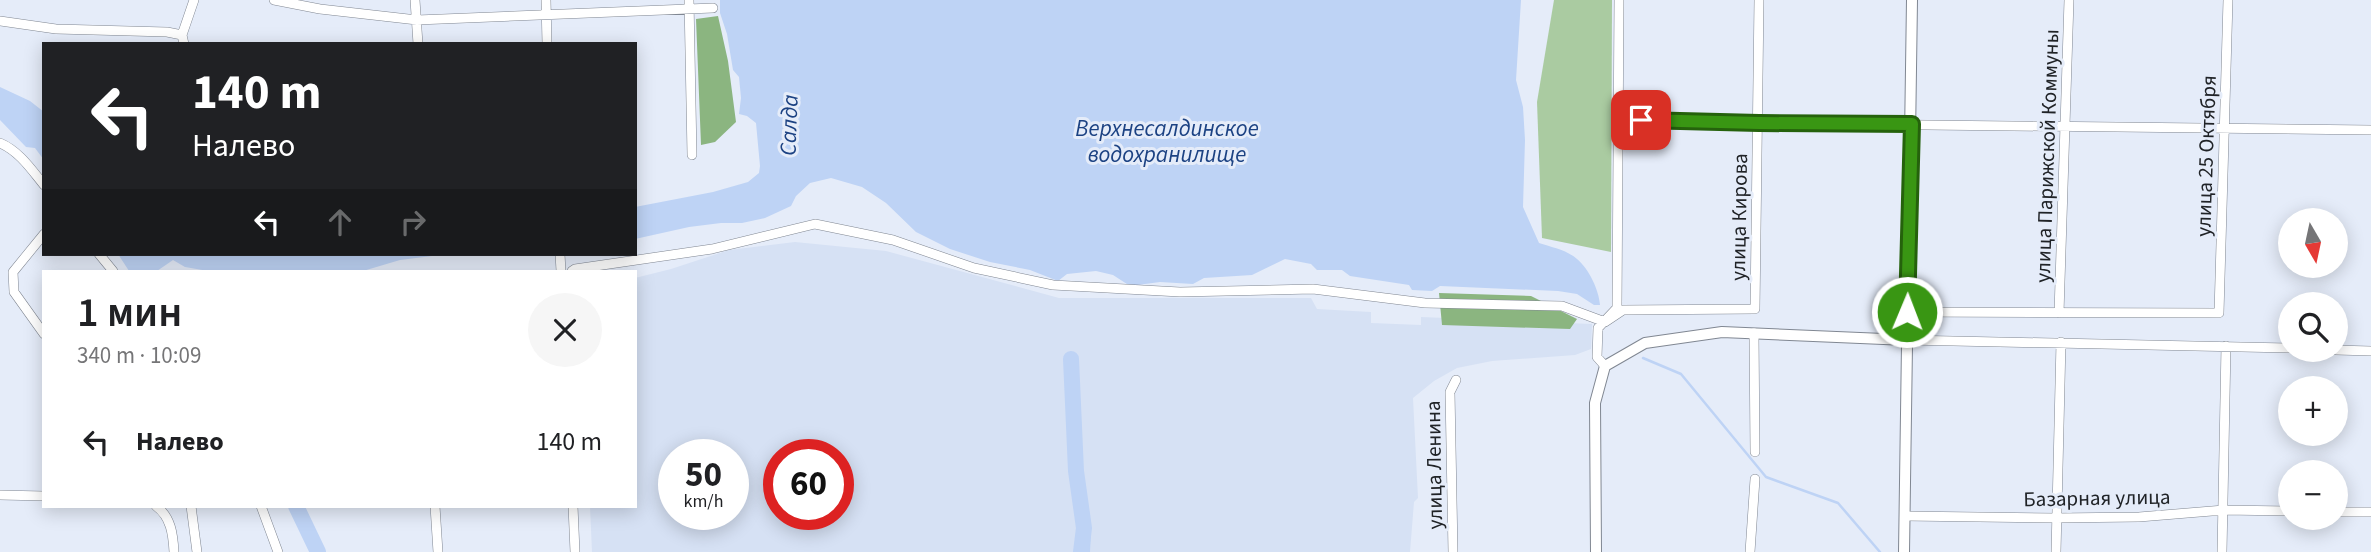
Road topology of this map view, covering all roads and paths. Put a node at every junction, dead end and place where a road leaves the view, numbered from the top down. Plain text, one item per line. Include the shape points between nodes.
1 (194, 0) edge
2 (274, 0) edge
3 (415, 0) edge
4 (546, 0) edge
5 (1619, 0) edge
6 (1759, 0) edge
7 (1912, 0) edge
8 (2069, 0) edge
9 (2228, 0) edge
10 (690, 5) edge
11 (713, 8) dead end
12 (547, 15) junction
13 (417, 20) junction
14 (0, 21) edge
15 (183, 39) edge
16 (418, 42) edge
17 (547, 42) edge
18 (1618, 119) junction
19 (1759, 123) junction
20 (1912, 124) junction
21 (2066, 125) junction
22 (2224, 128) junction
23 (2371, 130) edge
24 (0, 143) edge
25 (692, 155) dead end
26 (42, 183) edge
27 (42, 236) edge
28 (101, 256) edge
29 (112, 270) edge
30 (573, 270) edge
31 (1907, 312) junction
32 (2059, 313) junction
33 (1605, 322) junction
34 (42, 331) edge
35 (1754, 333) junction
36 (1907, 340) junction
37 (2061, 342) junction
38 (2226, 346) junction
39 (2278, 348) edge
40 (2348, 350) edge
41 (2371, 351) edge
42 (1605, 366) junction
43 (1456, 380) dead end
44 (1755, 452) dead end
45 (1755, 480) dead end
46 (0, 495) edge
47 (42, 496) edge
48 (159, 508) edge
49 (191, 508) edge
50 (262, 508) edge
51 (435, 508) edge
52 (573, 508) edge
53 (2224, 510) junction
54 (2278, 511) edge
55 (2348, 512) edge
56 (2371, 512) edge
57 (1905, 516) junction
58 (2056, 518) junction
59 (173, 552) edge
60 (197, 552) edge
61 (278, 552) edge
62 (438, 552) edge
63 (575, 552) edge
64 (1452, 552) edge
65 (1596, 552) edge
66 (1750, 552) edge
67 (1904, 552) edge
68 (2056, 552) edge
69 (2222, 552) edge

1 - 15 street
2 - 13 street
3 - 13 street
4 - 12 street
5 - 18 street
6 - 19 street, улица Кирова
7 - 20 main road
8 - 21 street, улица Парижской Коммуны
9 - 22 street, улица 25 Октября
10 - 11 street
10 - 12 street
10 - 25 street
12 - 13 street
12 - 17 street
13 - 16 street
14 - 15 street via 56,29 167,32
18 - 19 street
18 - 33 street via 1617,308
19 - 20 street
19 - 33 street, улица Кирова via 1755,309 1623,310
20 - 21 street
20 - 31 main road
21 - 22 street
21 - 32 street, улица Парижской Коммуны
22 - 23 street
22 - 32 street, улица 25 Октября via 2219,313
24 - 26 street via 27,164
27 - 34 street via 13,272 15,292
28 - 29 street
30 - 33 street via 712,249 815,224 893,240 974,268 1053,285 1180,292 1313,289 1425,303 1562,306
31 - 32 street
31 - 36 main road
33 - 42 street via 1598,328 1597,358
35 - 36 main road
35 - 42 main road via 1722,332 1646,343
35 - 44 street
36 - 37 street
36 - 57 main road
37 - 38 street
37 - 58 street
38 - 39 street
38 - 53 street
40 - 41 street
42 - 65 main road via 1595,403
43 - 64 street, улица Ленина via 1450,392
45 - 66 street
46 - 47 street
48 - 59 street via 173,535
49 - 60 street
50 - 61 street
51 - 62 street
52 - 63 street
53 - 54 street, Базарная улица
53 - 58 street, Базарная улица
53 - 69 street
55 - 56 street
57 - 58 street, Базарная улица
57 - 67 main road
58 - 68 street

